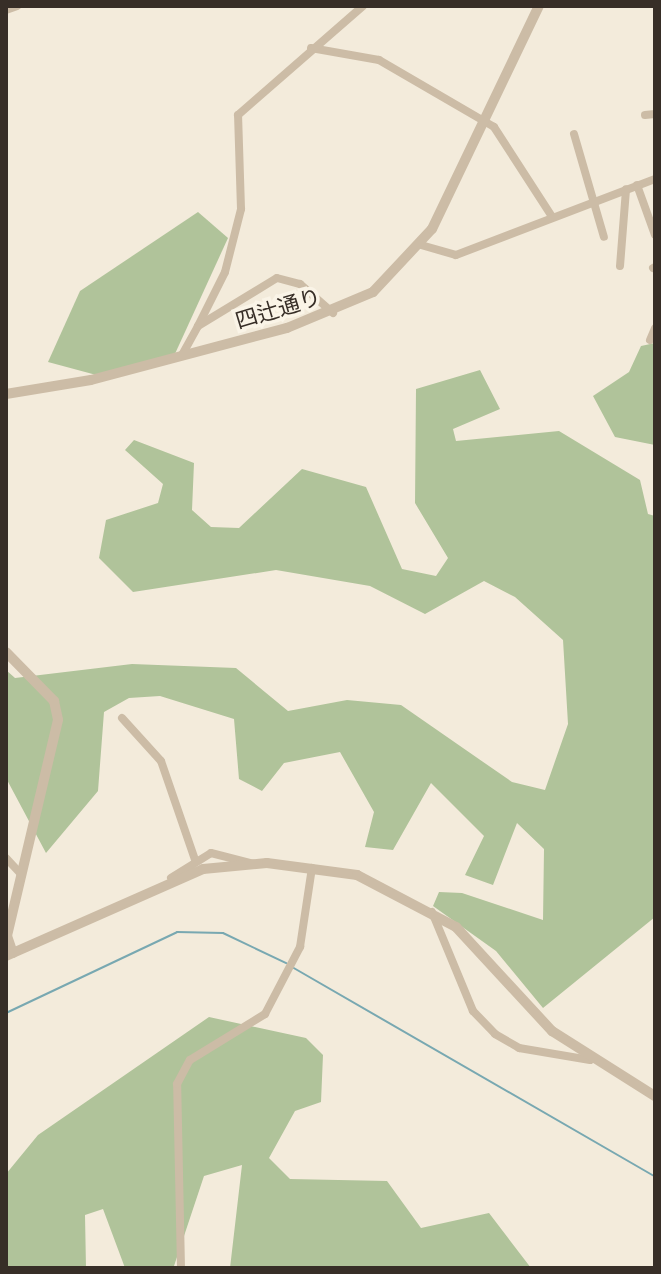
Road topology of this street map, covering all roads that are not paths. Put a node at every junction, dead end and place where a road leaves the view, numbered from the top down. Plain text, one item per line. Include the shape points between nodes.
1 (17, 6) edge
2 (363, 6) edge
3 (539, 6) edge
4 (6, 10) edge
5 (311, 48) junction
6 (483, 124) junction
7 (574, 134) dead end
8 (655, 179) edge
9 (637, 185) junction
10 (626, 189) junction
11 (593, 200) junction
12 (551, 215) junction
13 (655, 235) edge
14 (604, 237) dead end
15 (421, 245) junction
16 (620, 266) dead end
17 (333, 313) junction
18 (198, 326) junction
19 (655, 328) edge
20 (650, 340) dead end
21 (182, 355) junction
22 (6, 394) edge
23 (6, 652) edge
24 (122, 718) dead end
25 (6, 858) edge
26 (195, 860) junction
27 (254, 864) junction
28 (312, 868) junction
29 (20, 873) junction
30 (171, 878) junction
31 (432, 911) junction
32 (9, 955) edge
33 (590, 1060) junction
34 (655, 1096) edge
35 (181, 1268) edge

1 - 4 street
2 - 5 street
3 - 6 street, 四辻通り
5 - 6 street via 379,60
5 - 18 street via 238,115 241,209 225,272
6 - 12 street via 502,136
6 - 15 street, 四辻通り
7 - 11 street
8 - 9 street
9 - 10 street
9 - 13 street
10 - 11 street
10 - 16 street
11 - 12 street
11 - 14 street
12 - 15 street via 456,255
15 - 17 street, 四辻通り via 373,292
17 - 18 street via 300,284 277,278
17 - 21 street, 四辻通り
18 - 21 street
19 - 20 street
21 - 22 street, 四辻通り
23 - 29 street via 57,711
24 - 26 street via 161,761
25 - 29 street
26 - 27 street via 225,853
26 - 30 street
27 - 28 street
27 - 30 street
28 - 31 street via 379,883
28 - 35 street via 300,947 265,1014 190,1060 177,1084
29 - 32 street via 7,936
30 - 32 street
31 - 33 street via 476,943 552,1031
31 - 33 street via 473,1011 495,1034 519,1048
33 - 34 street

